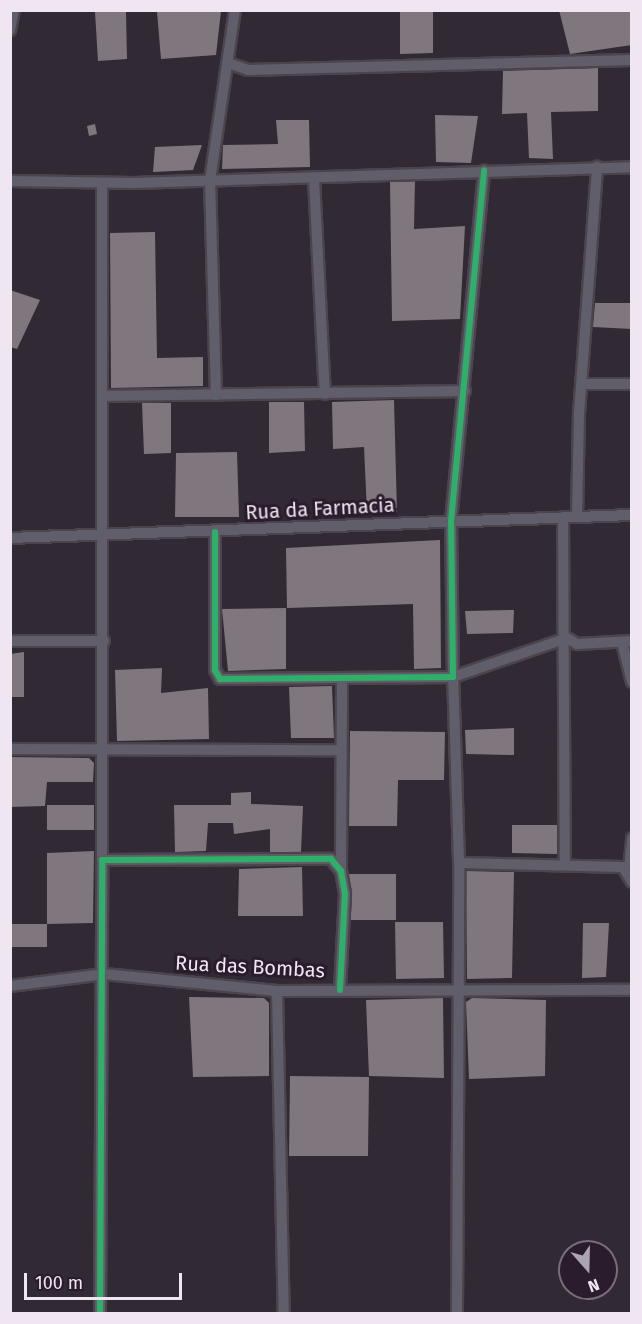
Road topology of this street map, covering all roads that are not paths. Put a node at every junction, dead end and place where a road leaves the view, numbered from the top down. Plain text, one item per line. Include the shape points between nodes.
1 (14, 10) edge
2 (235, 10) edge
3 (10, 30) edge
4 (632, 60) edge
5 (231, 64) junction
6 (597, 167) junction
7 (632, 167) edge
8 (484, 171) junction
9 (314, 179) junction
10 (10, 181) edge
11 (210, 181) junction
12 (102, 183) junction
13 (582, 384) junction
14 (632, 384) edge
15 (465, 391) junction
16 (325, 394) junction
17 (216, 395) junction
18 (104, 396) junction
19 (632, 515) edge
20 (563, 517) junction
21 (577, 517) junction
22 (451, 521) junction
23 (215, 532) junction
24 (105, 535) junction
25 (10, 538) edge
26 (567, 638) junction
27 (10, 641) edge
28 (104, 641) junction
29 (627, 641) edge
30 (453, 677) junction
31 (342, 679) junction
32 (632, 682) edge
33 (10, 750) edge
34 (103, 750) junction
35 (341, 750) junction
36 (632, 838) edge
37 (102, 860) junction
38 (459, 863) junction
39 (565, 866) junction
40 (629, 869) junction
41 (341, 872) junction
42 (632, 882) edge
43 (104, 974) junction
44 (10, 986) edge
45 (457, 989) junction
46 (340, 990) junction
47 (632, 990) edge
48 (277, 991) junction
49 (100, 1314) edge
50 (284, 1314) edge
51 (457, 1314) edge

1 - 3 street
2 - 5 street
4 - 5 street via 248,70
5 - 11 street
6 - 7 street
6 - 8 street
6 - 13 street
8 - 9 street
8 - 15 street
9 - 11 street
9 - 16 street
10 - 12 street
11 - 12 street
11 - 17 street
12 - 18 street
13 - 14 street
13 - 21 street
15 - 16 street
15 - 22 street
16 - 17 street
17 - 18 street
18 - 24 street
19 - 21 street, Rua da Farmacia
20 - 21 street, Rua da Farmacia
20 - 22 street, Rua da Farmacia
20 - 26 street
22 - 23 street, Rua da Farmacia
22 - 30 street
23 - 24 street, Rua da Farmacia
23 - 31 street via 215,670 220,679
24 - 25 street, Rua da Farmacia
24 - 28 street
26 - 29 street via 577,644
26 - 30 street
26 - 39 street
27 - 28 street
28 - 34 street
29 - 32 street
30 - 31 street
30 - 38 street
31 - 35 street
33 - 34 street
34 - 35 street
34 - 37 street
35 - 41 street
36 - 40 street
37 - 41 street via 331,859
37 - 43 street
38 - 39 street
38 - 45 street
39 - 40 street
40 - 42 street
41 - 46 street via 345,894
43 - 44 street, Rua das Bombas
43 - 48 street, Rua das Bombas
43 - 49 street
45 - 46 street, Rua das Bombas
45 - 47 street, Rua das Bombas
45 - 51 street via 462,1203
46 - 48 street, Rua das Bombas
48 - 50 street

